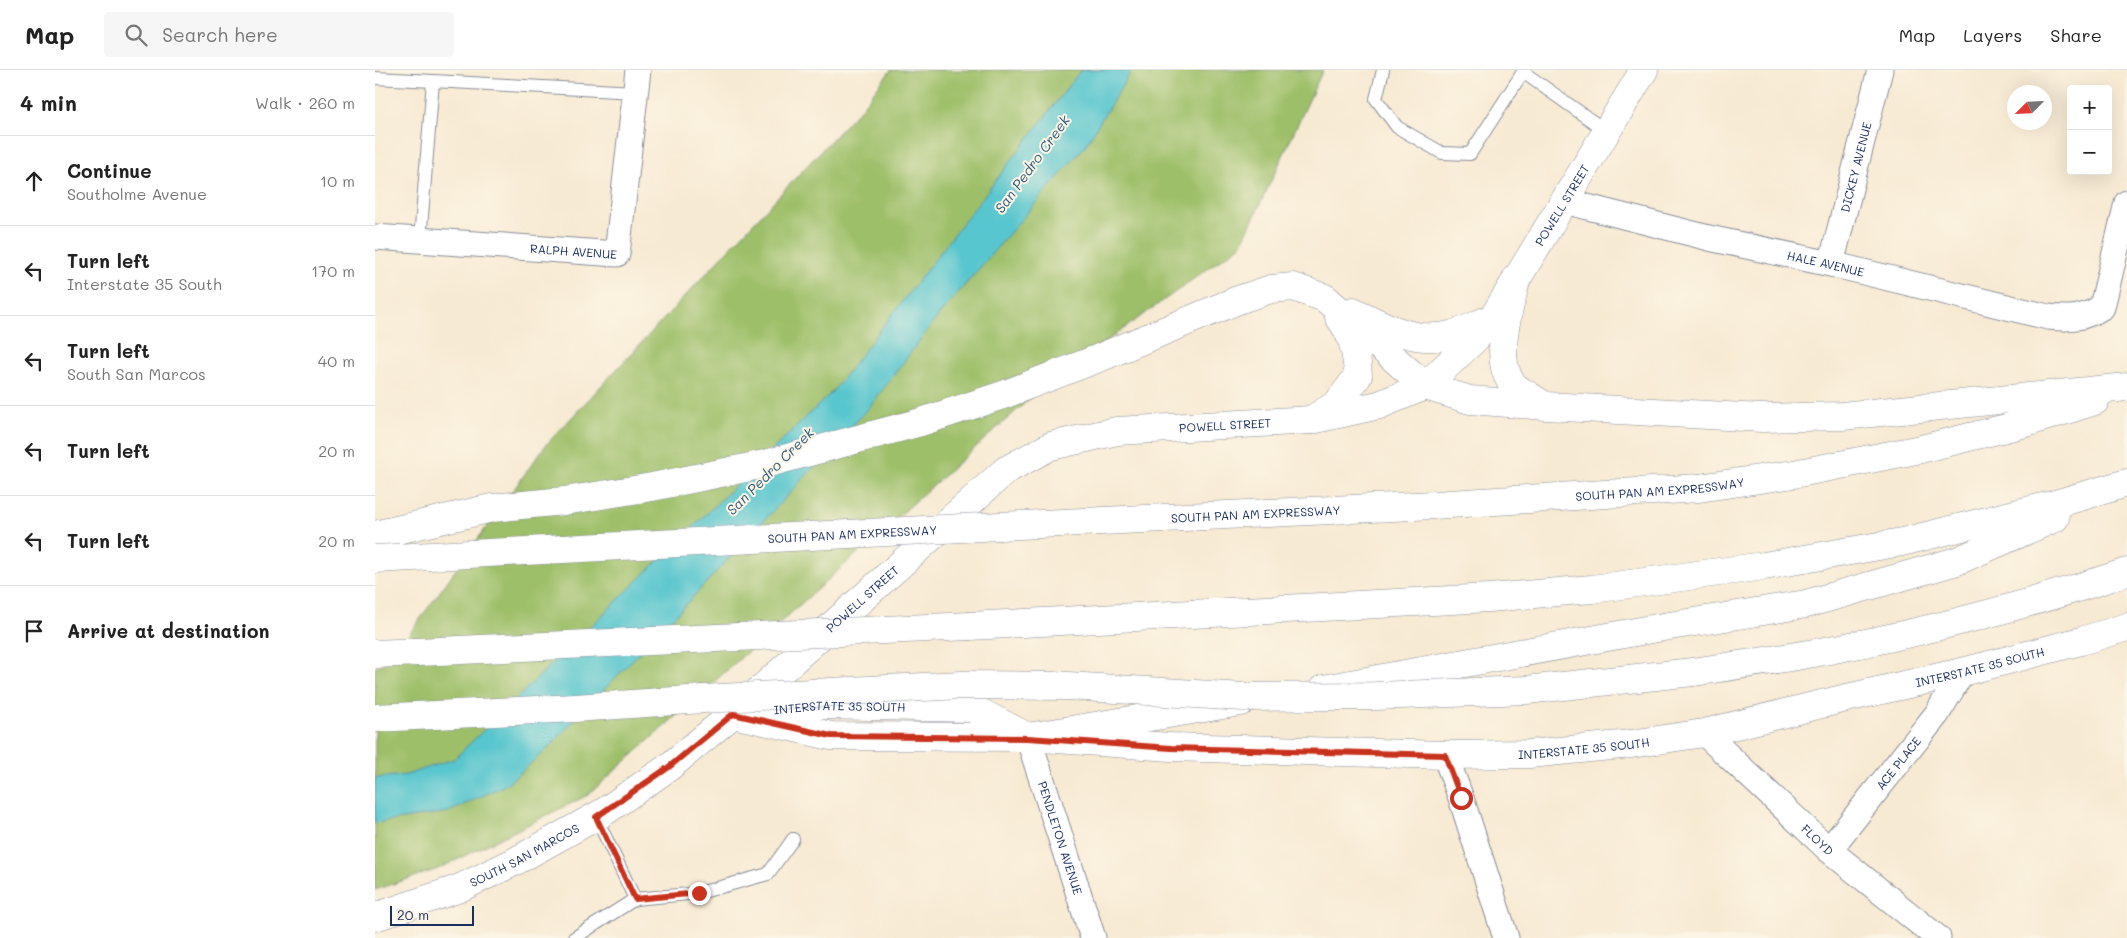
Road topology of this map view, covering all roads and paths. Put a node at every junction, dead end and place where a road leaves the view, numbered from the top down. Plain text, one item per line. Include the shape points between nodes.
1 (1383, 70) edge
2 (1644, 70) edge
3 (1880, 70) edge
4 (1523, 71) edge
5 (375, 78) edge
6 (637, 81) edge
7 (433, 82) junction
8 (1606, 131) junction
9 (1563, 201) junction
10 (2127, 202) edge
11 (375, 237) edge
12 (420, 240) junction
13 (1831, 264) junction
14 (1517, 277) junction
15 (1325, 298) junction
16 (1493, 318) junction
17 (1425, 386) junction
18 (2127, 387) edge
19 (2127, 391) edge
20 (1546, 406) junction
21 (1311, 420) junction
22 (2127, 485) edge
23 (375, 535) edge
24 (375, 559) edge
25 (2127, 572) edge
26 (2127, 627) edge
27 (375, 654) edge
28 (1962, 672) junction
29 (733, 714) junction
30 (375, 718) edge
31 (1704, 734) junction
32 (1028, 738) junction
33 (1445, 755) junction
34 (596, 817) junction
35 (793, 839) dead end
36 (1829, 850) junction
37 (635, 899) junction
38 (1904, 910) junction
39 (375, 917) edge
40 (574, 938) edge
41 (1093, 938) edge
42 (1506, 938) edge
43 (1912, 938) edge
44 (1938, 938) edge

1 - 4 lane via 1376,99 1397,128 1442,153 1470,154
2 - 8 main road, POWELL STREET
3 - 13 street, DICKEY AVENUE
4 - 8 lane
5 - 7 lane
6 - 7 lane
6 - 12 street, RALPH AVENUE via 617,254
7 - 12 lane
8 - 9 main road, POWELL STREET
9 - 13 street, HALE AVENUE via 1709,238
9 - 14 main road, POWELL STREET
10 - 13 street, HALE AVENUE via 2101,307 2088,316 2048,317
11 - 12 street, RALPH AVENUE
14 - 16 main road, POWELL STREET
14 - 20 main road via 1501,356 1511,383
15 - 16 main road via 1391,329 1420,338 1450,335
15 - 17 main road
15 - 21 main road via 1346,326 1357,355 1358,376 1337,404
15 - 23 main road via 1293,287 1271,289 1003,395 921,422 765,464 652,487 565,501 492,508
16 - 17 main road, POWELL STREET
17 - 20 main road via 1470,400
17 - 21 main road, POWELL STREET via 1379,406
18 - 20 main road via 1842,416 1762,418
19 - 24 main road, SOUTH PAN AM EXPRESSWAY, bridge via 2026,423 1921,449 1794,474 1699,488 1434,505
21 - 29 main road, POWELL STREET via 1117,431 1051,446 1006,470
22 - 27 main road, bridge via 1902,542 1764,566 1592,589 1489,598 970,626
22 - 32 main road via 1957,561 1806,604
25 - 30 main road, bridge via 2001,610 1815,653 1693,672 1526,690 1243,697 1004,684
26 - 28 main road, INTERSTATE 35 SOUTH
28 - 31 main road, INTERSTATE 35 SOUTH
28 - 36 street, ACE PLACE via 1937,714
29 - 32 main road, INTERSTATE 35 SOUTH via 831,736
29 - 34 main road, SOUTH SAN MARCOS via 669,767
31 - 33 main road, INTERSTATE 35 SOUTH via 1529,754
31 - 36 street, FLOYD
32 - 33 main road, INTERSTATE 35 SOUTH via 1171,748
32 - 41 street, PENDLETON AVENUE
33 - 42 street
34 - 37 lane
34 - 39 main road, SOUTH SAN MARCOS via 461,888
35 - 37 lane via 768,874 699,893
36 - 38 street, FLOYD
37 - 40 lane
38 - 43 street
38 - 44 street, FLOYD

